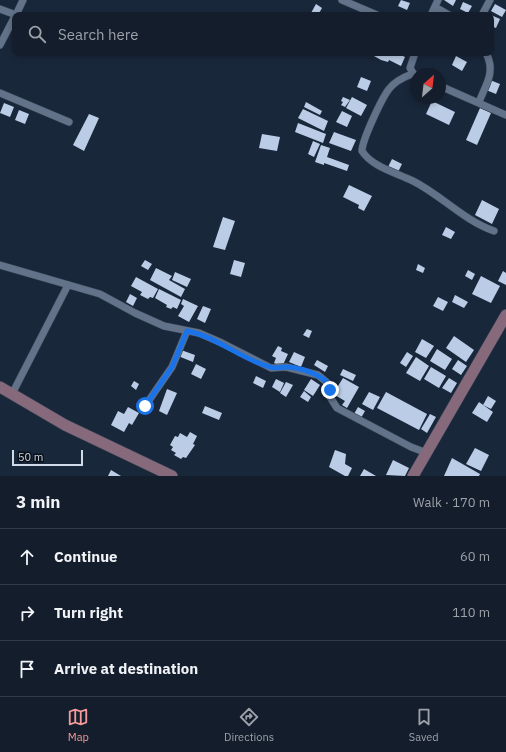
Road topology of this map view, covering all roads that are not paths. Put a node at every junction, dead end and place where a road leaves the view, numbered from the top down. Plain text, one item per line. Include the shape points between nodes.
1 (23, 0) edge
2 (342, 0) edge
3 (438, 0) edge
4 (490, 0) edge
5 (435, 7) junction
6 (0, 9) edge
7 (17, 12) edge
8 (370, 12) edge
9 (432, 12) edge
10 (444, 12) edge
11 (484, 12) edge
12 (12, 14) edge
13 (12, 21) edge
14 (0, 45) edge
15 (414, 56) edge
16 (488, 56) edge
17 (412, 68) edge
18 (410, 76) edge
19 (446, 88) edge
20 (0, 93) edge
21 (479, 102) junction
22 (506, 115) edge
23 (69, 122) dead end
24 (494, 231) dead end
25 (0, 265) edge
26 (68, 285) junction
27 (506, 315) edge
28 (187, 331) junction
29 (0, 387) edge
30 (12, 394) junction
31 (145, 406) dead end
32 (427, 453) junction
33 (158, 473) edge
34 (172, 476) edge
35 (413, 476) edge

1 - 7 street
2 - 8 street
3 - 5 street
4 - 11 street
5 - 9 street
5 - 10 street
6 - 12 street
13 - 14 street
15 - 17 street
16 - 21 street via 491,62 491,73
18 - 24 street via 389,88 364,141 362,151 369,160 414,181 470,219
19 - 21 street
20 - 23 street
21 - 22 street
25 - 26 street
26 - 28 street via 100,294 135,314 164,326
26 - 30 street
27 - 32 street
28 - 31 street via 172,367
28 - 32 street via 222,343 271,368 286,367 318,375 330,385 330,397 337,408
29 - 30 street
30 - 33 street
32 - 35 street
33 - 34 street

